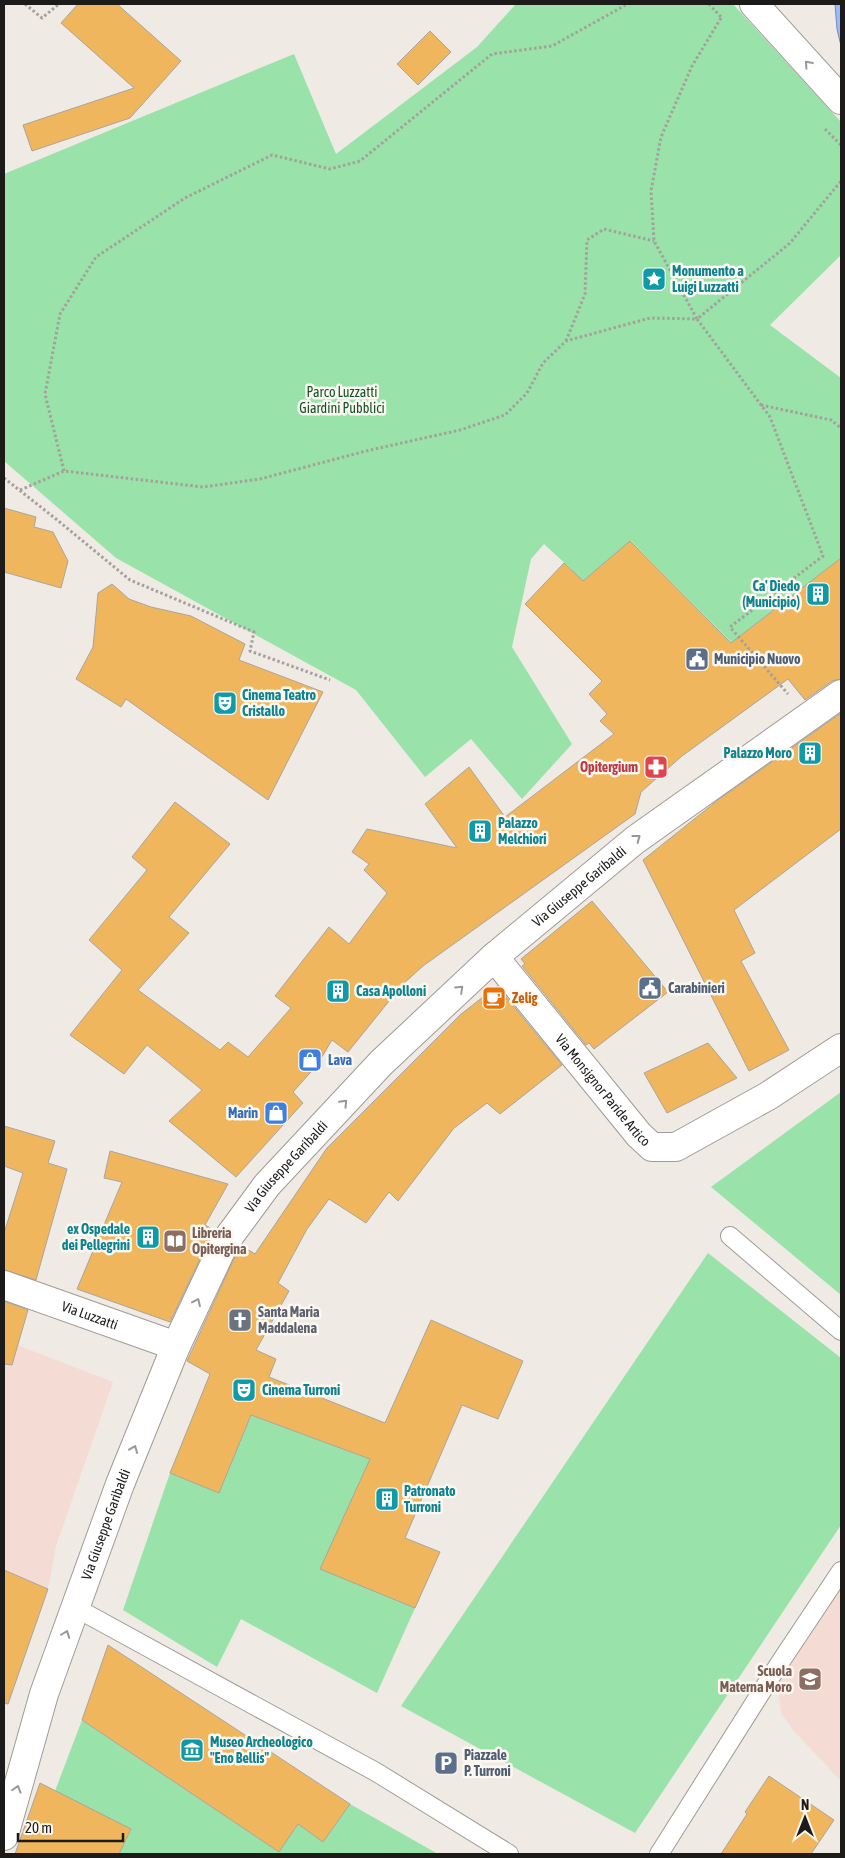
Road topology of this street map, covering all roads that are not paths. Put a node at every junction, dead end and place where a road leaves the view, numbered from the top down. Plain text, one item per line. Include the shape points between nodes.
1 (754, 4) edge
2 (841, 100) edge
3 (841, 694) edge
4 (494, 957) junction
5 (841, 1048) edge
6 (730, 1236) dead end
7 (4, 1286) edge
8 (841, 1331) edge
9 (176, 1346) junction
10 (841, 1571) edge
11 (76, 1608) junction
12 (4, 1836) edge
13 (509, 1854) edge
14 (659, 1854) edge

2 -> 1 street
4 -> 3 street, Via Giuseppe Garibaldi via 634,840
4 - 5 street, Via Monsignor Paride Artico via 652,1147 676,1147 768,1096
9 -> 4 street, Via Giuseppe Garibaldi via 225,1242 267,1185 382,1063
6 - 8 lane
7 - 9 street, Via Luzzatti
11 -> 9 street, Via Giuseppe Garibaldi via 120,1484
10 - 14 lane
12 -> 11 street, Via Giuseppe Garibaldi via 44,1694
11 - 13 lane via 376,1772

